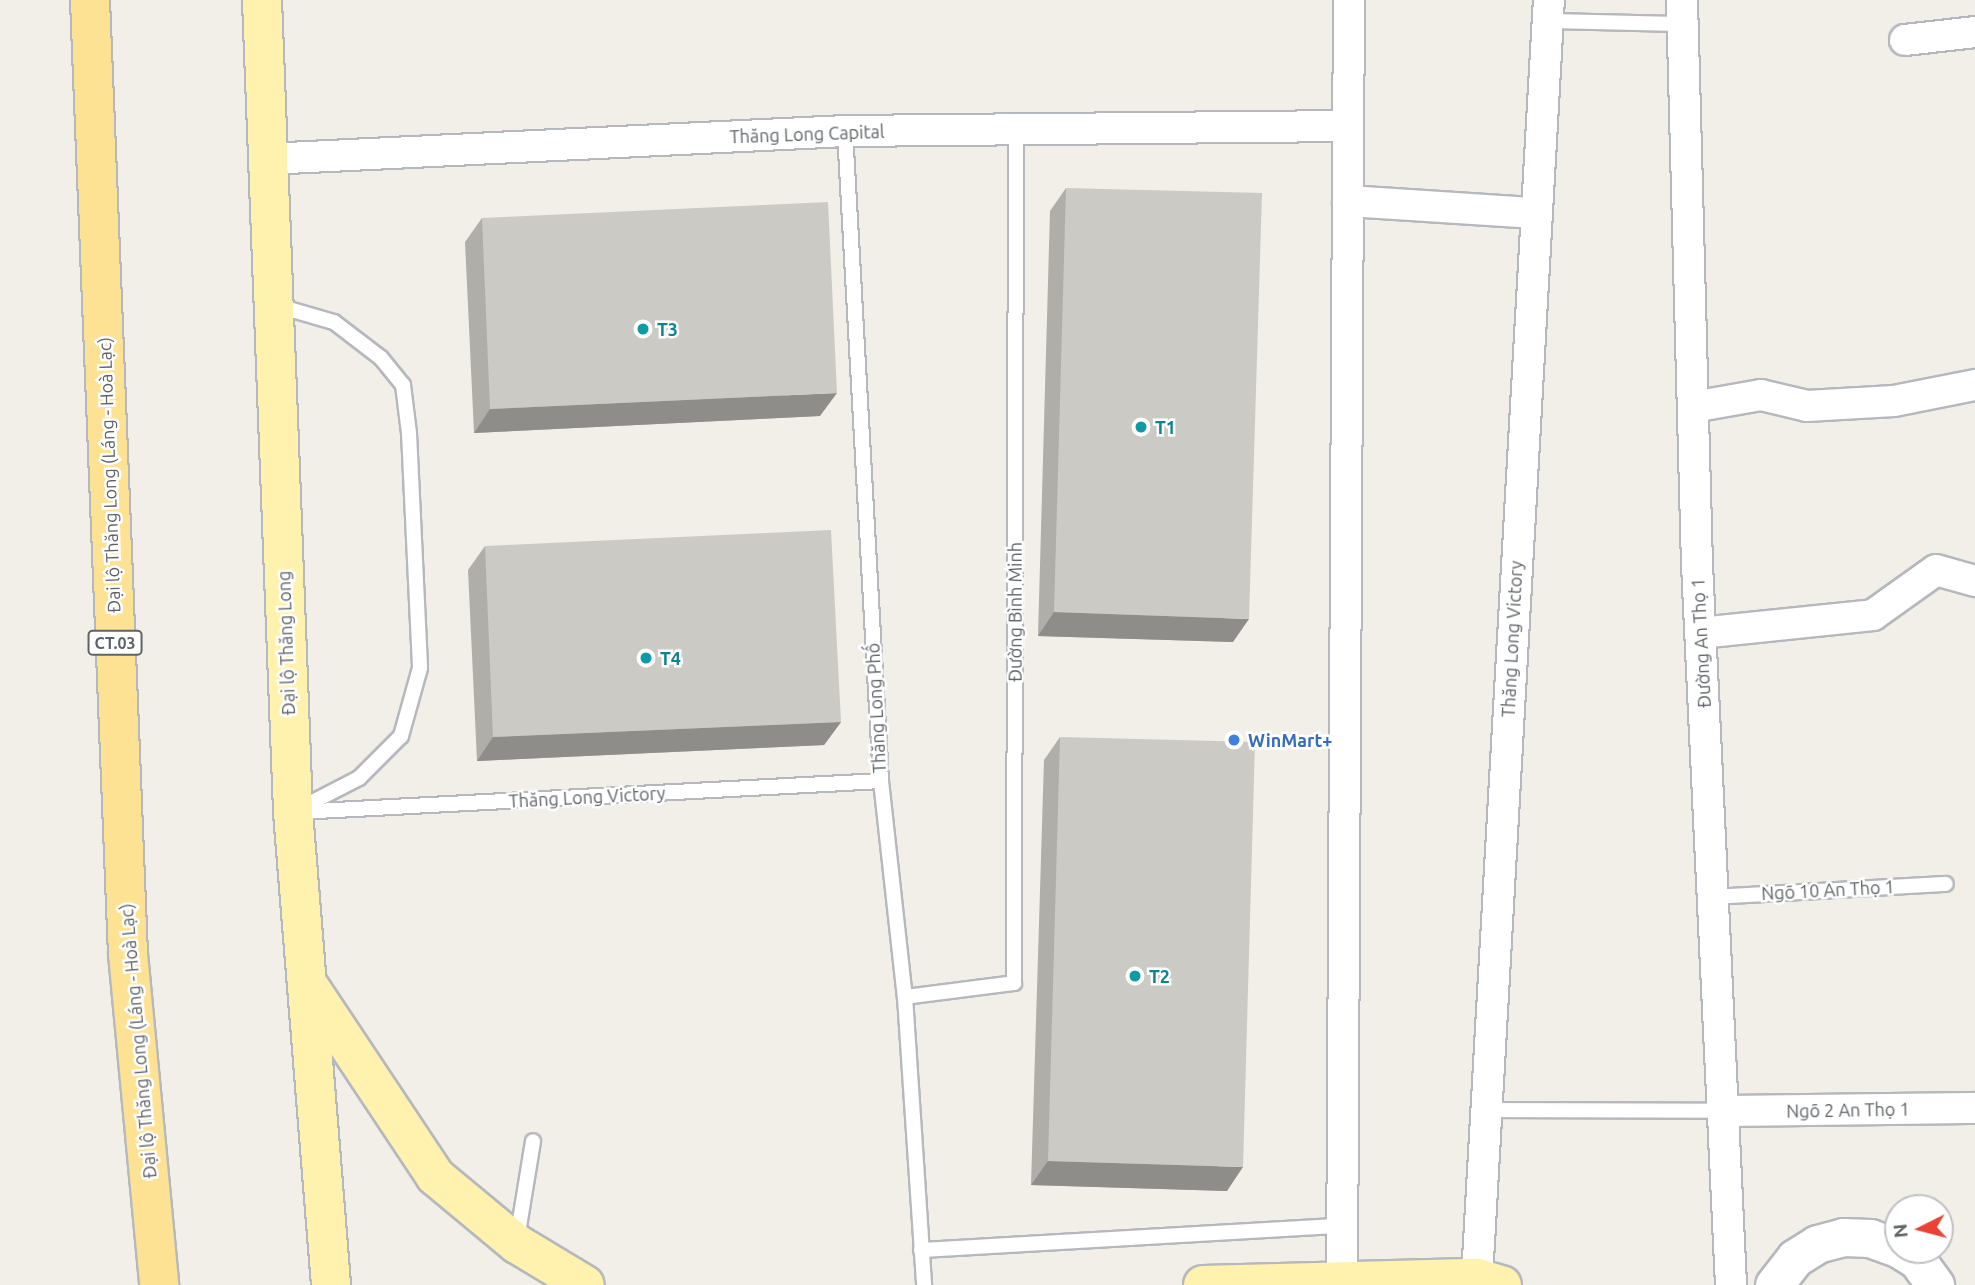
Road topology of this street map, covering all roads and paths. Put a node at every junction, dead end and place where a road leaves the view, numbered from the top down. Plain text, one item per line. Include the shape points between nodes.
1 (90, 0) edge
2 (261, 0) edge
3 (1349, 0) edge
4 (1549, 11) edge
5 (1682, 12) edge
6 (1975, 32) edge
7 (1905, 40) dead end
8 (1348, 126) junction
9 (1016, 130) junction
10 (845, 131) junction
11 (267, 159) junction
12 (1348, 201) junction
13 (1536, 213) junction
14 (273, 304) junction
15 (1975, 385) edge
16 (1693, 407) junction
17 (1975, 581) edge
18 (1700, 633) junction
19 (881, 781) junction
20 (293, 812) junction
21 (1946, 884) dead end
22 (1710, 897) junction
23 (305, 981) junction
24 (905, 997) junction
25 (1975, 1108) edge
26 (1486, 1110) junction
27 (1721, 1111) junction
28 (533, 1141) dead end
29 (1341, 1226) junction
30 (1884, 1243) edge
31 (517, 1244) junction
32 (921, 1250) junction
33 (1920, 1264) edge
34 (1342, 1280) junction
35 (1490, 1282) edge
36 (159, 1285) edge
37 (331, 1285) edge
38 (585, 1285) edge
39 (924, 1285) edge
40 (1203, 1285) edge
41 (1731, 1285) edge
42 (1774, 1285) edge
43 (1936, 1285) edge

1 - 36 highway, Đại lộ Thăng Long (Láng - Hoà Lạc) / CT.03 via 128,954
2 - 11 main road, Đại lộ Thăng Long
3 - 8 street
4 - 5 lane
4 - 13 street, Thăng Long Victory
5 - 16 street, Đường An Thọ 1
6 - 7 street
8 - 9 street, Thăng Long Capital
8 - 12 street
9 - 10 street, Thăng Long Capital
9 - 24 lane, Đường Bình Minh via 1014,984
10 - 11 street, Thăng Long Capital
10 - 19 lane, Thăng Long Phố
11 - 14 main road, Đại lộ Thăng Long
12 - 13 street
12 - 29 street
13 - 26 street, Thăng Long Victory
14 - 20 main road, Đại lộ Thăng Long
14 - 20 lane via 334,322 381,358 403,385 420,668 401,736 359,778
15 - 16 street via 1894,401 1807,406 1761,395
16 - 18 street, Đường An Thọ 1
17 - 18 street via 1936,570 1873,615
18 - 22 street, Đường An Thọ 1
19 - 20 lane, Thăng Long Victory
19 - 24 lane, Thăng Long Phố
20 - 23 main road, Đại lộ Thăng Long
21 - 22 lane, Ngõ 10 An Thọ 1
22 - 27 street, Đường An Thọ 1
23 - 31 main road via 435,1176
23 - 37 main road, Đại lộ Thăng Long
24 - 32 lane, Thăng Long Phố
25 - 27 street, Ngõ 2 An Thọ 1
26 - 27 lane
26 - 35 street, Thăng Long Victory
27 - 41 street, Đường An Thọ 1
28 - 31 lane
29 - 32 lane
29 - 34 street
30 - 42 street via 1843,1237 1817,1244 1795,1258
31 - 38 main road
32 - 39 lane, Thăng Long Phố
33 - 43 street
34 - 35 main road
34 - 40 main road

